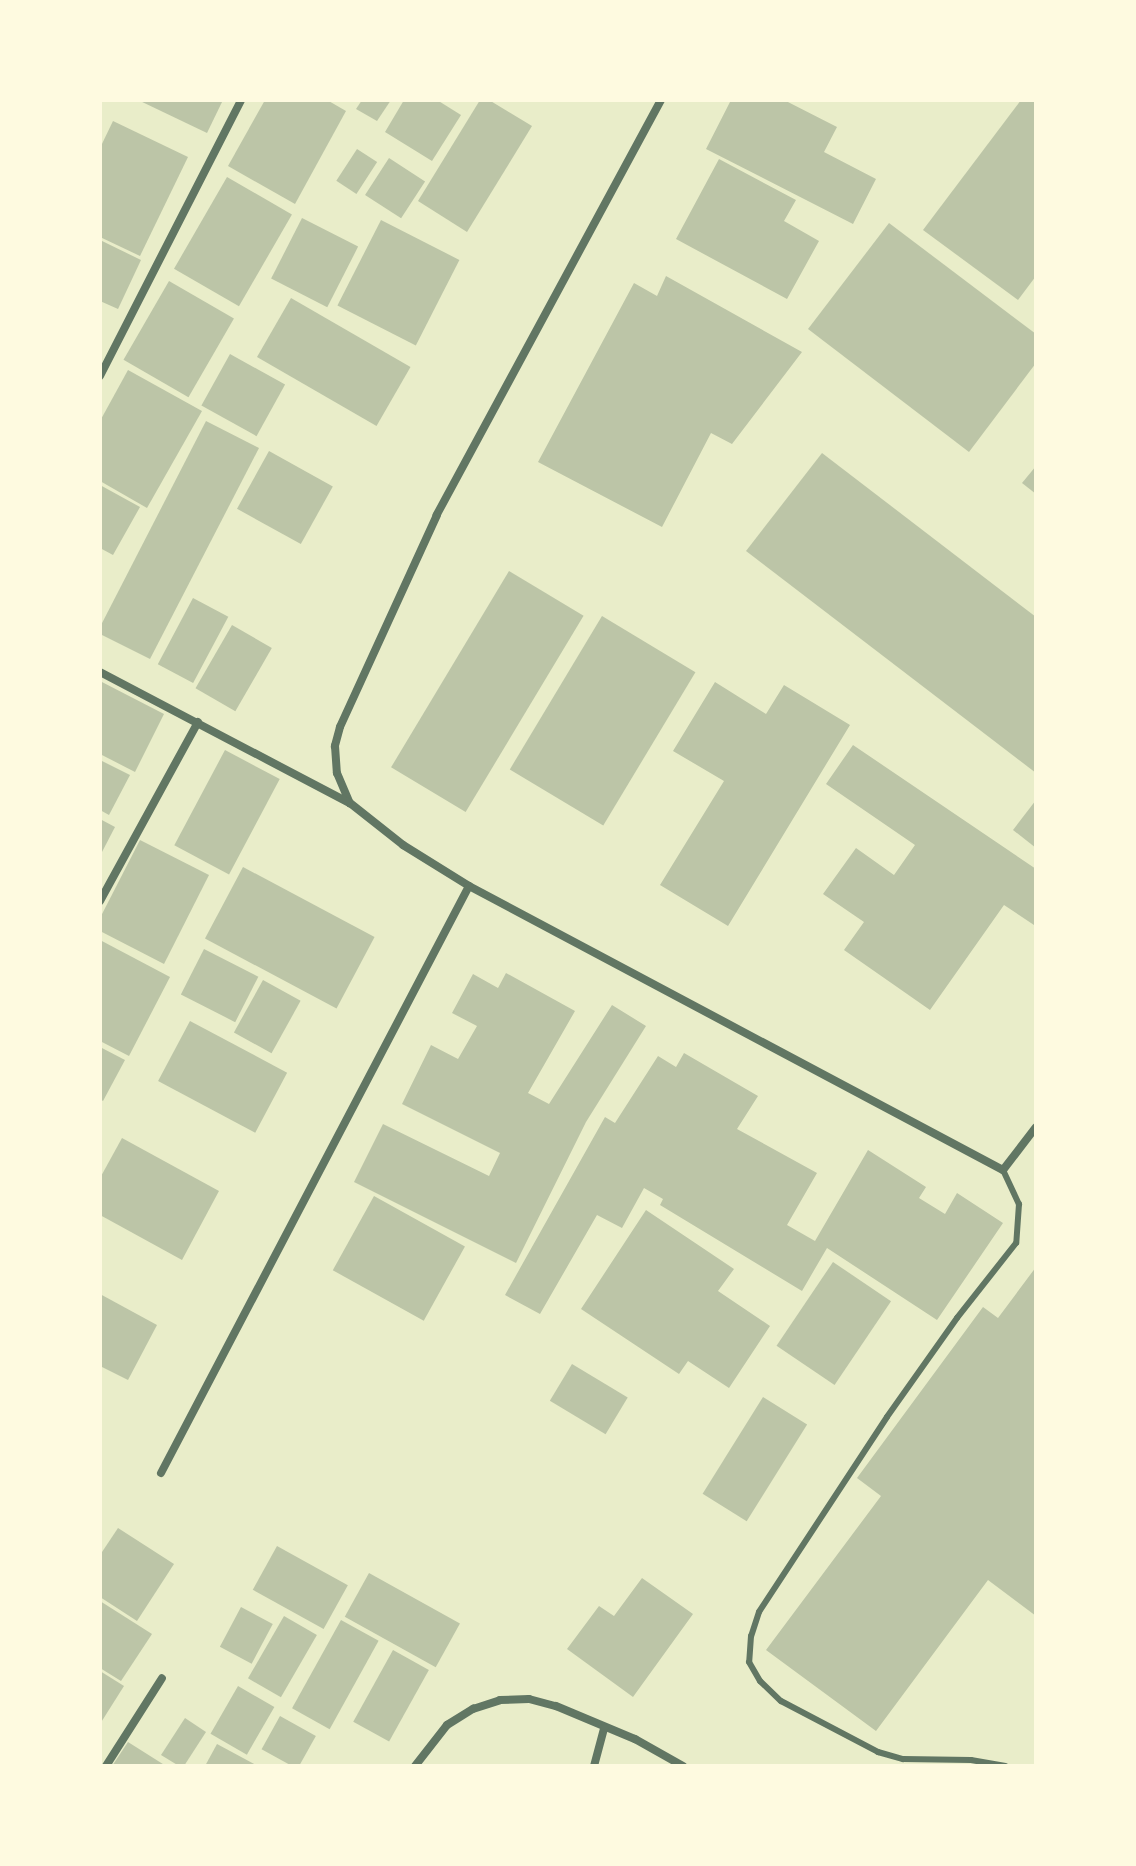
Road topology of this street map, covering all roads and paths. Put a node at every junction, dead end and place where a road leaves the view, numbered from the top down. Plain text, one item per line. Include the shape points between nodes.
1 (241, 100) edge
2 (661, 100) edge
3 (100, 376) edge
4 (100, 672) edge
5 (198, 722) junction
6 (350, 803) junction
7 (469, 886) junction
8 (100, 901) edge
9 (1036, 1127) edge
10 (1003, 1170) junction
11 (161, 1473) dead end
12 (162, 1678) dead end
13 (604, 1728) junction
14 (106, 1766) edge
15 (415, 1766) edge
16 (594, 1766) edge
17 (683, 1766) edge
18 (1005, 1766) edge

1 - 3 street
2 - 6 street via 437,515 340,727 337,773
4 - 5 street
5 - 6 street
5 - 8 street
6 - 7 street via 403,845
7 - 10 street
7 - 11 street
9 - 10 street
10 - 18 lane via 1019,1204 1016,1243 887,1417 759,1612 749,1662 781,1701 878,1752 903,1759
12 - 14 street
13 - 15 street via 556,1706 529,1699 500,1700 447,1725
13 - 16 street
13 - 17 street

